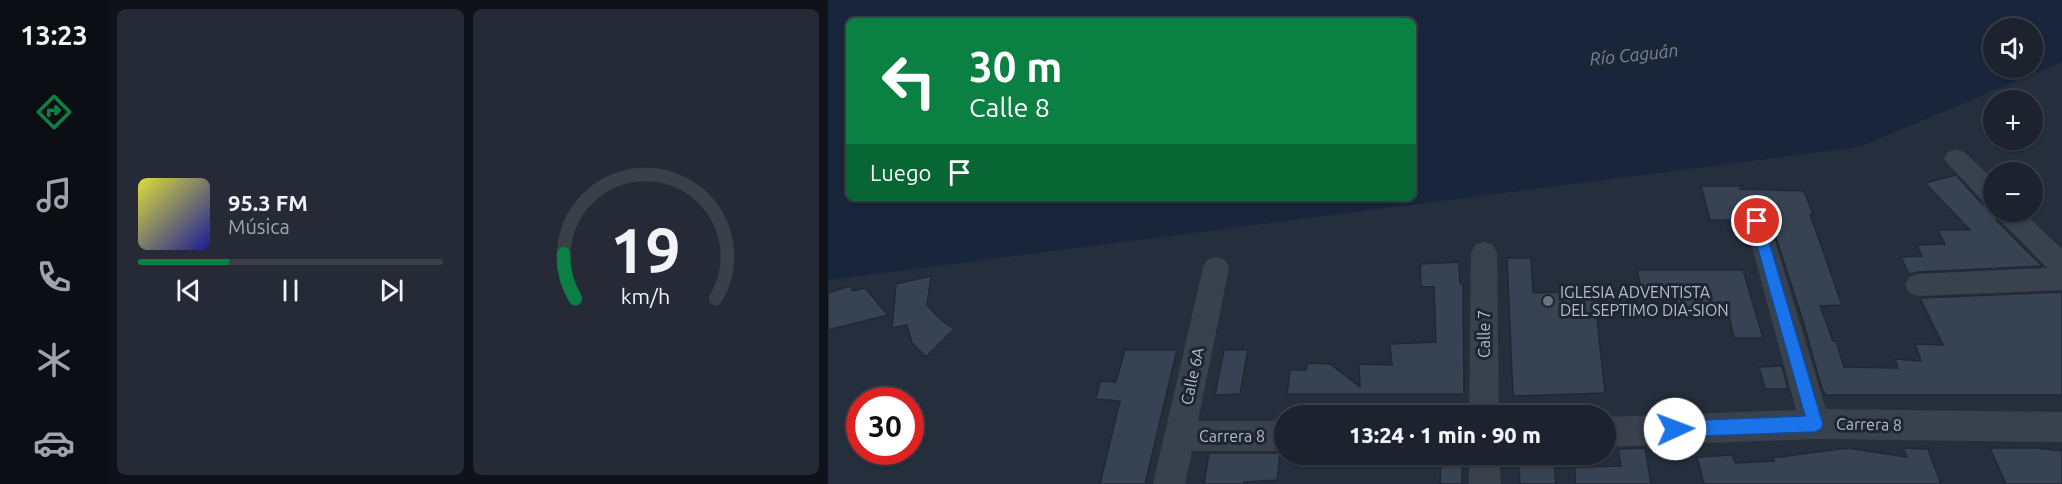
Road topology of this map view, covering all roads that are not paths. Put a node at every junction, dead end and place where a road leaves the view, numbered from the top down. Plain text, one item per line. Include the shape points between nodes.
1 (1956, 158) dead end
2 (1983, 185) edge
3 (1757, 221) dead end
4 (2018, 222) edge
5 (1484, 253) dead end
6 (2062, 266) edge
7 (1216, 268) dead end
8 (2062, 279) edge
9 (1918, 285) dead end
10 (1484, 405) edge
11 (1815, 424) junction
12 (2062, 427) edge
13 (1616, 432) edge
14 (1179, 436) junction
15 (1274, 436) edge
16 (1484, 465) edge
17 (1168, 484) edge
18 (1485, 484) edge

1 - 2 street
3 - 11 street
4 - 6 street
5 - 10 street, Calle 7
7 - 14 street, Calle 6A
8 - 9 street
11 - 12 street, Carrera 8
11 - 13 street, Carrera 8
14 - 15 street, Carrera 8
14 - 17 street, Calle 6A
16 - 18 street

